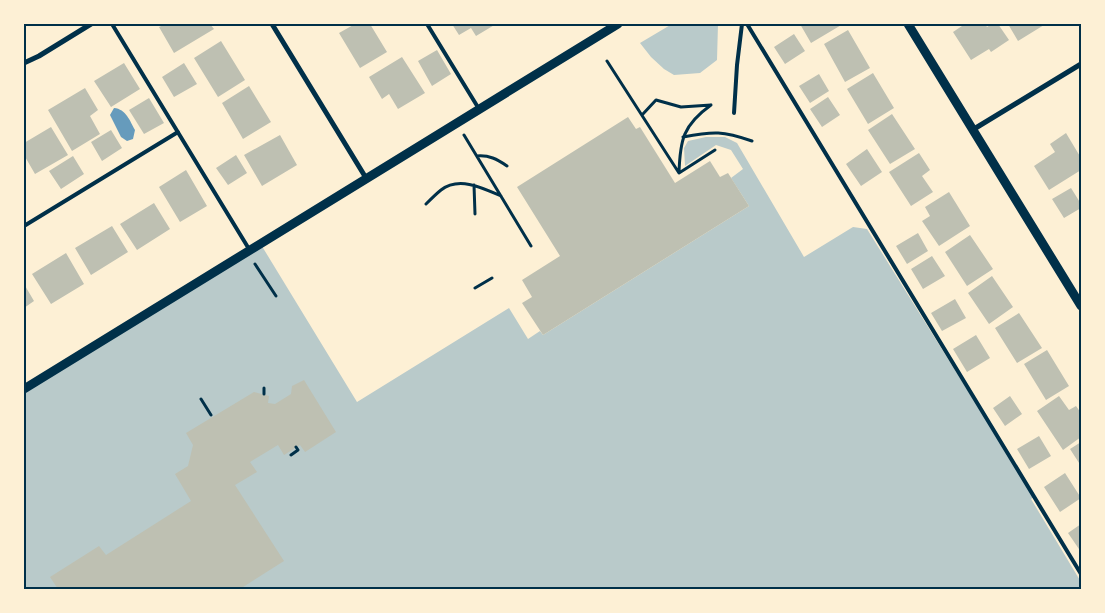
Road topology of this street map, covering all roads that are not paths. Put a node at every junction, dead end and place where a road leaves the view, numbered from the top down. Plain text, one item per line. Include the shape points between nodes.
1 (91, 24) edge
2 (112, 24) edge
3 (272, 24) edge
4 (427, 24) edge
5 (618, 24) edge
6 (742, 24) edge
7 (746, 24) edge
8 (908, 24) edge
9 (24, 63) edge
10 (1081, 64) edge
11 (479, 109) junction
12 (734, 113) dead end
13 (974, 129) junction
14 (178, 132) junction
15 (366, 178) junction
16 (24, 226) edge
17 (248, 250) junction
18 (1081, 306) edge
19 (24, 389) edge
20 (1081, 574) edge

1 - 9 street
2 - 14 lane
3 - 15 street
4 - 11 lane
5 - 11 street
6 - 12 lane
7 - 20 lane
8 - 13 street
10 - 13 street
11 - 15 street
13 - 18 street
14 - 16 lane
14 - 17 lane
15 - 17 street
17 - 19 street

